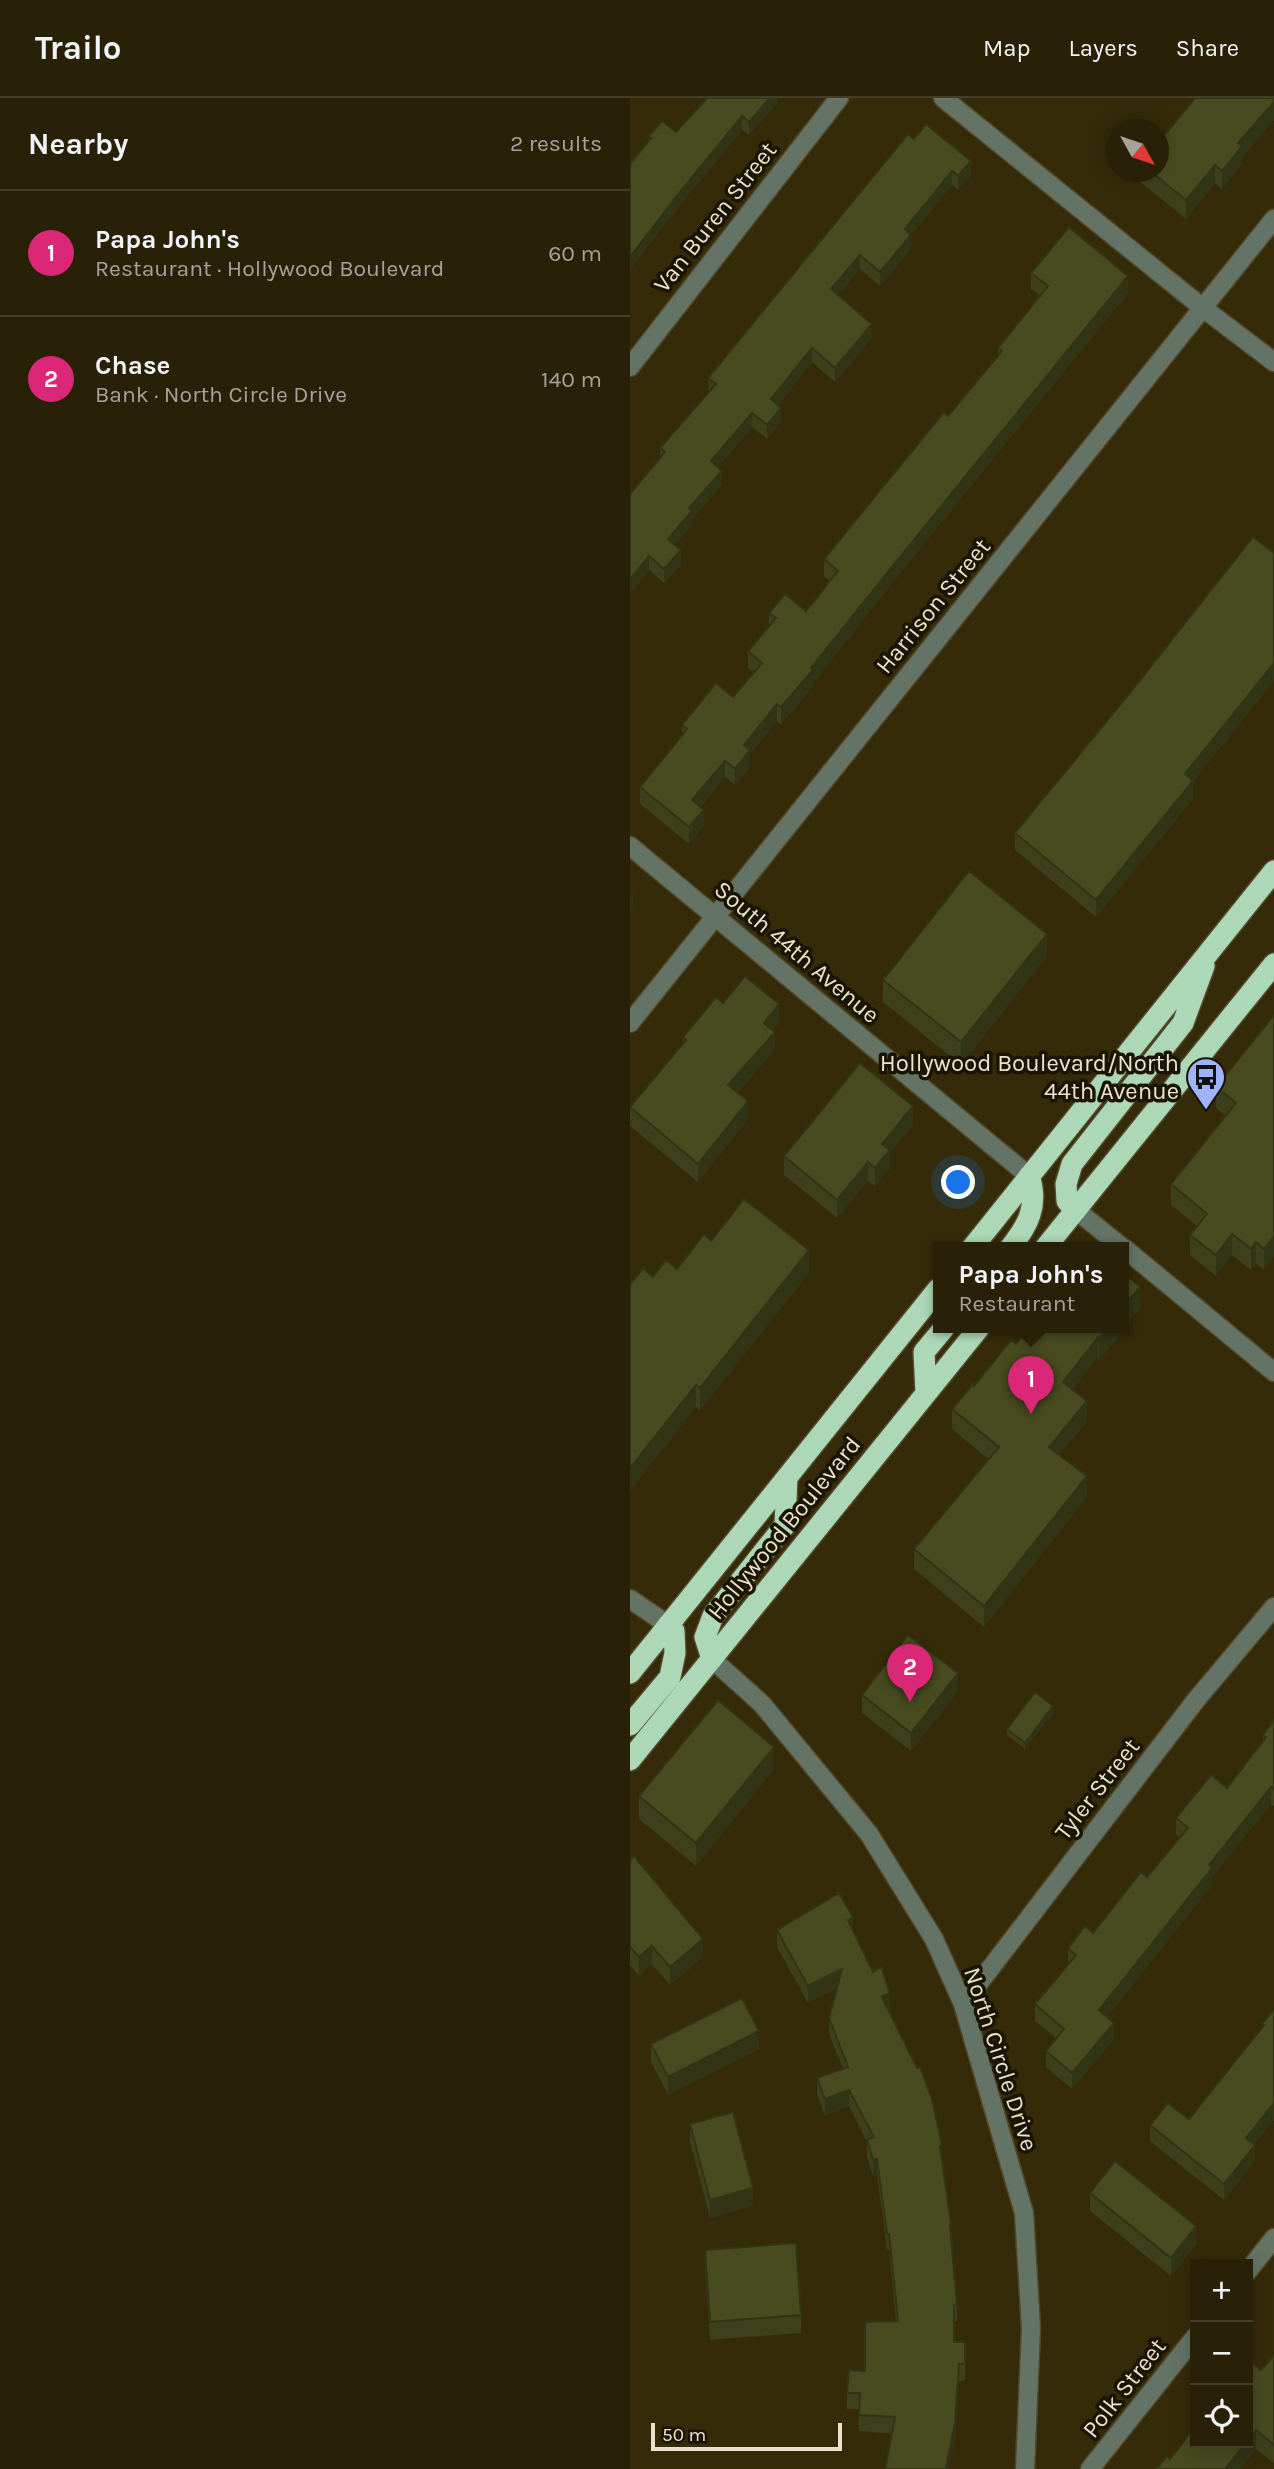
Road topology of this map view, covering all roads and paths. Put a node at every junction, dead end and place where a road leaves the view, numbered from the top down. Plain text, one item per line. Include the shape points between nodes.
1 (839, 98) edge
2 (943, 98) edge
3 (1274, 219) edge
4 (1203, 308) junction
5 (1274, 362) edge
6 (630, 367) edge
7 (630, 846) edge
8 (1274, 871) edge
9 (716, 916) junction
10 (1209, 951) junction
11 (1274, 964) edge
12 (630, 1023) edge
13 (1029, 1176) junction
14 (1076, 1210) junction
15 (977, 1242) edge
16 (1015, 1242) edge
17 (1050, 1242) edge
18 (1116, 1242) edge
19 (1129, 1253) edge
20 (933, 1295) edge
21 (940, 1333) edge
22 (975, 1333) edge
23 (1274, 1372) edge
24 (926, 1393) junction
25 (787, 1477) junction
26 (630, 1599) edge
27 (1274, 1607) edge
28 (668, 1625) junction
29 (712, 1659) junction
30 (630, 1673) edge
31 (630, 1725) edge
32 (630, 1760) edge
33 (963, 2004) junction
34 (1274, 2238) edge
35 (1253, 2265) edge
36 (1190, 2343) edge
37 (1025, 2469) edge
38 (1090, 2469) edge

1 - 6 street, Van Buren Street
2 - 4 street
3 - 4 street, Harrison Street
4 - 5 street
4 - 9 street, Harrison Street
7 - 9 street, South 44th Avenue
8 - 10 highway
9 - 12 street, Harrison Street
9 - 13 street, South 44th Avenue
10 - 13 highway
10 - 14 highway via 1183,1023 1072,1164 1067,1201
11 - 14 highway
13 - 15 highway
13 - 16 highway via 1034,1190 1032,1211
14 - 17 highway
14 - 18 street
19 - 23 street
20 - 25 highway, Hollywood Boulevard
21 - 24 highway via 924,1352
22 - 24 highway, Hollywood Boulevard
24 - 29 highway, Hollywood Boulevard
25 - 28 highway, Hollywood Boulevard
25 - 29 highway via 785,1525 713,1616 705,1637
26 - 28 street
27 - 33 street, Tyler Street via 1204,1689
28 - 30 highway, Hollywood Boulevard
28 - 31 highway via 674,1631 675,1653 670,1677
29 - 32 highway, Hollywood Boulevard
29 - 33 street, North Circle Drive via 762,1704 869,1834 933,1939
33 - 37 street, North Circle Drive via 1024,2213 1031,2328
34 - 35 street
36 - 38 street, Polk Street

